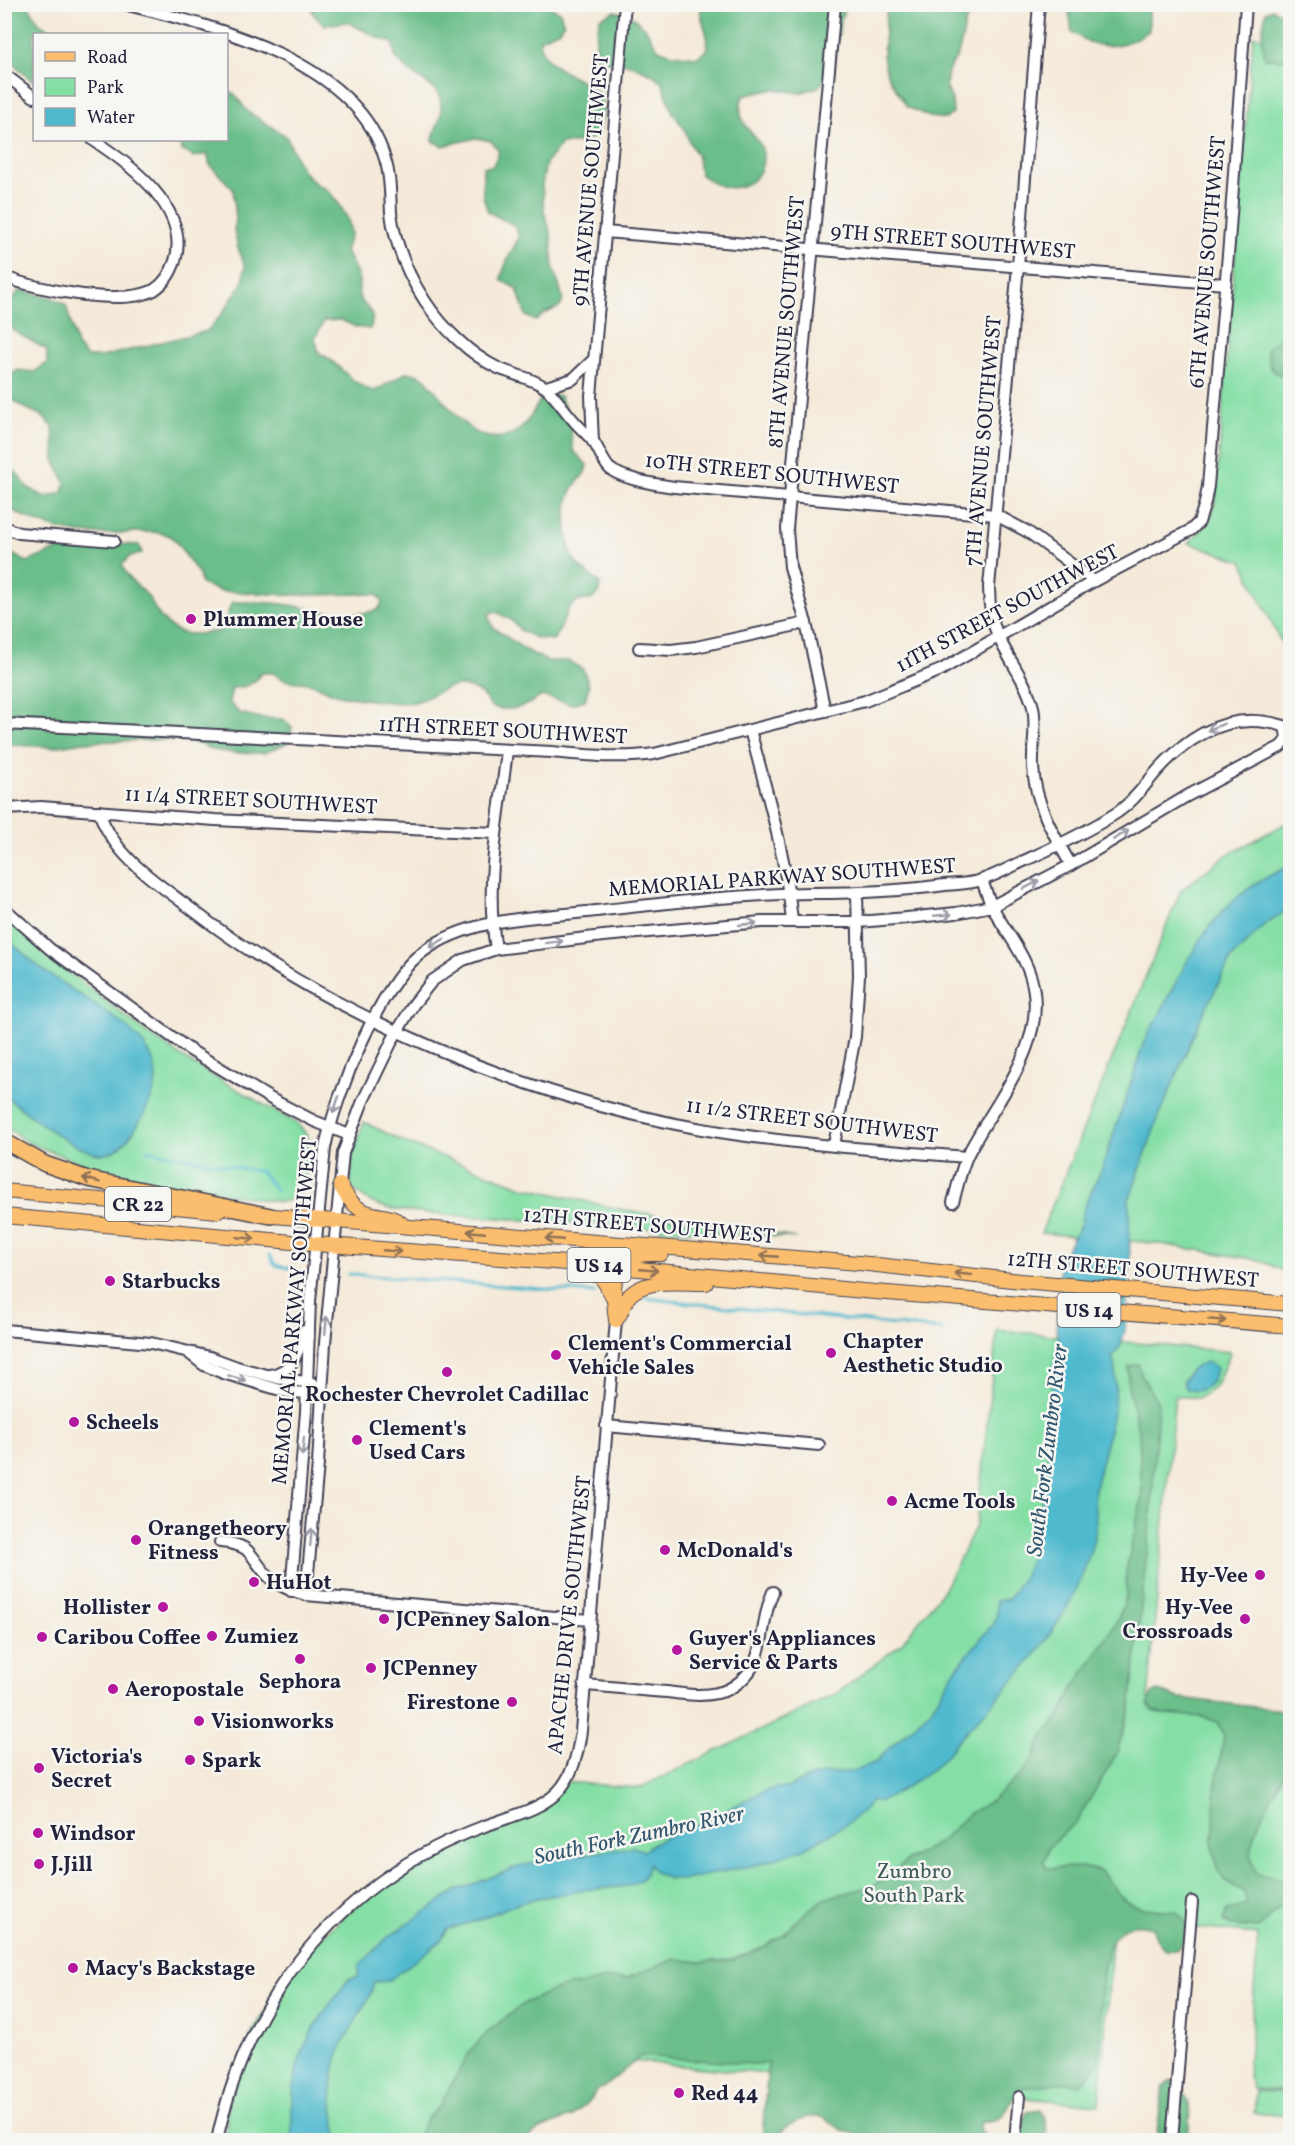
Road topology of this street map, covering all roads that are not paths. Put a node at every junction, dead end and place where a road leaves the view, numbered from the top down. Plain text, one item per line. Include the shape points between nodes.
1 (123, 4) edge
2 (625, 4) edge
3 (835, 4) edge
4 (1039, 4) edge
5 (1246, 4) edge
6 (4, 74) edge
7 (33, 97) edge
8 (94, 141) edge
9 (604, 232) junction
10 (813, 249) junction
11 (1018, 266) junction
12 (4, 277) edge
13 (1226, 284) junction
14 (594, 359) junction
15 (546, 387) junction
16 (593, 442) junction
17 (789, 497) junction
18 (996, 514) junction
19 (1199, 522) joint
20 (4, 527) edge
21 (114, 541) dead end
22 (1094, 581) junction
23 (806, 623) junction
24 (998, 637) junction
25 (639, 648) dead end
26 (825, 711) junction
27 (4, 724) edge
28 (750, 730) junction
29 (507, 750) junction
30 (5, 809) edge
31 (99, 811) junction
32 (496, 833) junction
33 (1059, 845) junction
34 (1071, 865) junction
35 (982, 880) junction
36 (857, 892) junction
37 (789, 894) junction
38 (992, 906) junction
39 (4, 908) edge
40 (792, 921) junction
41 (858, 922) junction
42 (492, 923) junction
43 (496, 949) junction
44 (373, 1019) junction
45 (398, 1030) junction
46 (329, 1127) junction
47 (349, 1135) junction
48 (4, 1141) edge
49 (834, 1145) junction
50 (966, 1157) junction
51 (340, 1185) junction
52 (4, 1191) edge
53 (953, 1202) dead end
54 (4, 1216) edge
55 (272, 1216) junction
56 (318, 1220) junction
57 (336, 1221) junction
58 (408, 1228) junction
59 (315, 1244) junction
60 (334, 1246) junction
61 (709, 1251) junction
62 (554, 1262) junction
63 (619, 1267) junction
64 (753, 1281) junction
65 (613, 1297) junction
66 (310, 1301) junction
67 (1290, 1304) edge
68 (615, 1320) junction
69 (1290, 1326) edge
70 (4, 1330) edge
71 (186, 1351) junction
72 (267, 1376) junction
73 (306, 1387) junction
74 (322, 1388) junction
75 (606, 1426) junction
76 (819, 1445) dead end
77 (220, 1542) dead end
78 (291, 1591) junction
79 (773, 1592) dead end
80 (306, 1595) junction
81 (590, 1620) junction
82 (584, 1685) junction
83 (1192, 1902) dead end
84 (1019, 2097) dead end
85 (217, 2140) edge
86 (1015, 2140) edge
87 (1172, 2140) edge

1 - 15 street, 10TH STREET SOUTHWEST via 252,41 306,68 349,101 371,127 384,155 398,243 425,302 450,331 484,360
2 - 9 street, 9TH AVENUE SOUTHWEST
3 - 10 street, 8TH AVENUE SOUTHWEST
4 - 11 street, 7TH AVENUE SOUTHWEST
5 - 13 street, 6TH AVENUE SOUTHWEST
6 - 7 street
8 - 12 street via 140,174 171,216 177,252 169,275 154,289 129,297 84,295
9 - 10 street, 9TH STREET SOUTHWEST
9 - 14 street, 9TH AVENUE SOUTHWEST
10 - 11 street, 9TH STREET SOUTHWEST
10 - 17 street, 8TH AVENUE SOUTHWEST
11 - 13 street, 9TH STREET SOUTHWEST
11 - 18 street, 7TH AVENUE SOUTHWEST
13 - 19 street, 6TH AVENUE SOUTHWEST via 1208,486
14 - 15 street via 573,379
14 - 16 street, 9TH AVENUE SOUTHWEST
15 - 16 street, 10TH STREET SOUTHWEST
16 - 17 street, 10TH STREET SOUTHWEST via 610,469 646,483
17 - 18 street, 10TH STREET SOUTHWEST
17 - 23 street, 8TH AVENUE SOUTHWEST via 787,551
18 - 22 street, 10TH STREET SOUTHWEST via 1028,532
18 - 24 street, 7TH AVENUE SOUTHWEST via 989,596
19 - 22 street, 11TH STREET SOUTHWEST via 1180,537
20 - 21 street via 19,532
22 - 24 street, 11TH STREET SOUTHWEST
23 - 25 street via 696,647
23 - 26 street, 8TH AVENUE SOUTHWEST
24 - 26 street, 11TH STREET SOUTHWEST via 912,683
24 - 33 street, 7TH AVENUE SOUTHWEST via 1033,708 1034,781 1042,810
26 - 28 street, 11TH STREET SOUTHWEST
27 - 29 street, 11TH STREET SOUTHWEST
28 - 29 street, 11TH STREET SOUTHWEST via 637,756
28 - 37 street
29 - 32 street
30 - 31 street, 11 1/4 STREET SOUTHWEST
31 - 32 street, 11 1/4 STREET SOUTHWEST
31 - 44 street, 11 1/2 STREET SOUTHWEST via 120,849 207,920 298,979
32 - 42 street
33 - 34 street, 7TH AVENUE SOUTHWEST
34 -> 33 street, MEMORIAL PARKWAY SOUTHWEST via 1187,796 1281,747 1288,735 1284,726 1248,722 1211,728 1170,757 1128,804
33 - 35 street, MEMORIAL PARKWAY SOUTHWEST
38 -> 34 street, MEMORIAL PARKWAY SOUTHWEST
35 - 36 street, MEMORIAL PARKWAY SOUTHWEST
35 - 38 street
36 - 37 street, MEMORIAL PARKWAY SOUTHWEST
36 - 41 street
37 - 40 street
37 - 42 street, MEMORIAL PARKWAY SOUTHWEST via 703,898
41 -> 38 street, MEMORIAL PARKWAY SOUTHWEST
38 - 50 street via 1020,952 1031,979 1032,1023 1017,1070
39 - 46 street via 50,949 190,1050 273,1100
40 - 41 street, MEMORIAL PARKWAY SOUTHWEST
43 -> 40 street, MEMORIAL PARKWAY SOUTHWEST
41 - 49 street via 855,1037
42 - 43 street
42 -> 44 street, MEMORIAL PARKWAY SOUTHWEST via 450,936 423,952 398,977
43 - 45 street, MEMORIAL PARKWAY SOUTHWEST via 463,960 432,981
44 - 45 street, 11 1/2 STREET SOUTHWEST
44 -> 46 street, MEMORIAL PARKWAY SOUTHWEST
45 - 47 street, MEMORIAL PARKWAY SOUTHWEST
45 - 49 street, 11 1/2 STREET SOUTHWEST via 536,1086 615,1109 701,1129
46 - 47 street
46 - 56 street, MEMORIAL PARKWAY SOUTHWEST
47 - 51 street, MEMORIAL PARKWAY SOUTHWEST
55 -> 48 highway, US 14 via 88,1179 45,1164
49 - 50 street, 11 1/2 STREET SOUTHWEST
50 - 53 street
51 - 57 street, MEMORIAL PARKWAY SOUTHWEST
51 - 58 main road via 359,1209 393,1217
52 - 55 main road, 12TH STREET SOUTHWEST / CR 22
54 -> 59 main road, 12TH STREET SOUTHWEST / US 14
55 - 56 main road, 12TH STREET SOUTHWEST / US 14
56 - 57 main road, 12TH STREET SOUTHWEST / US 14
56 - 59 street, MEMORIAL PARKWAY SOUTHWEST
57 - 58 main road, 12TH STREET SOUTHWEST / US 14
57 - 60 street, MEMORIAL PARKWAY SOUTHWEST
61 -> 58 main road, 12TH STREET SOUTHWEST / US 14
59 - 60 main road, 12TH STREET SOUTHWEST / US 14
59 - 66 street, MEMORIAL PARKWAY SOUTHWEST
60 -> 62 main road, 12TH STREET SOUTHWEST / US 14
74 -> 60 street, MEMORIAL PARKWAY SOUTHWEST
61 - 63 main road via 633,1256
67 -> 61 main road, 12TH STREET SOUTHWEST / US 14
62 - 63 main road, 12TH STREET SOUTHWEST / US 14
62 - 65 main road via 603,1278
63 -> 64 main road, 12TH STREET SOUTHWEST / US 14
63 - 65 main road
64 - 68 main road via 646,1284 629,1296
64 -> 69 main road, 12TH STREET SOUTHWEST / US 14
65 - 68 main road
66 - 72 street via 299,1352 282,1372
66 - 73 street, MEMORIAL PARKWAY SOUTHWEST
68 - 75 street, APACHE DRIVE SOUTHWEST
70 - 71 street via 151,1343
71 - 72 street
71 -> 73 street via 223,1373 287,1392
72 - 73 street
73 - 74 street
73 -> 78 street, MEMORIAL PARKWAY SOUTHWEST
80 -> 74 street, MEMORIAL PARKWAY SOUTHWEST
75 - 76 street
75 - 81 street, APACHE DRIVE SOUTHWEST
77 - 78 street via 247,1548 269,1577
78 - 80 street
79 - 82 street via 754,1665 729,1689 693,1694
80 - 81 street
81 - 82 street, APACHE DRIVE SOUTHWEST
82 - 85 street, APACHE DRIVE SOUTHWEST via 574,1765 552,1798 527,1812 456,1838 397,1869 349,1907 309,1948 253,2031 232,2083
83 - 87 street
84 - 86 street

